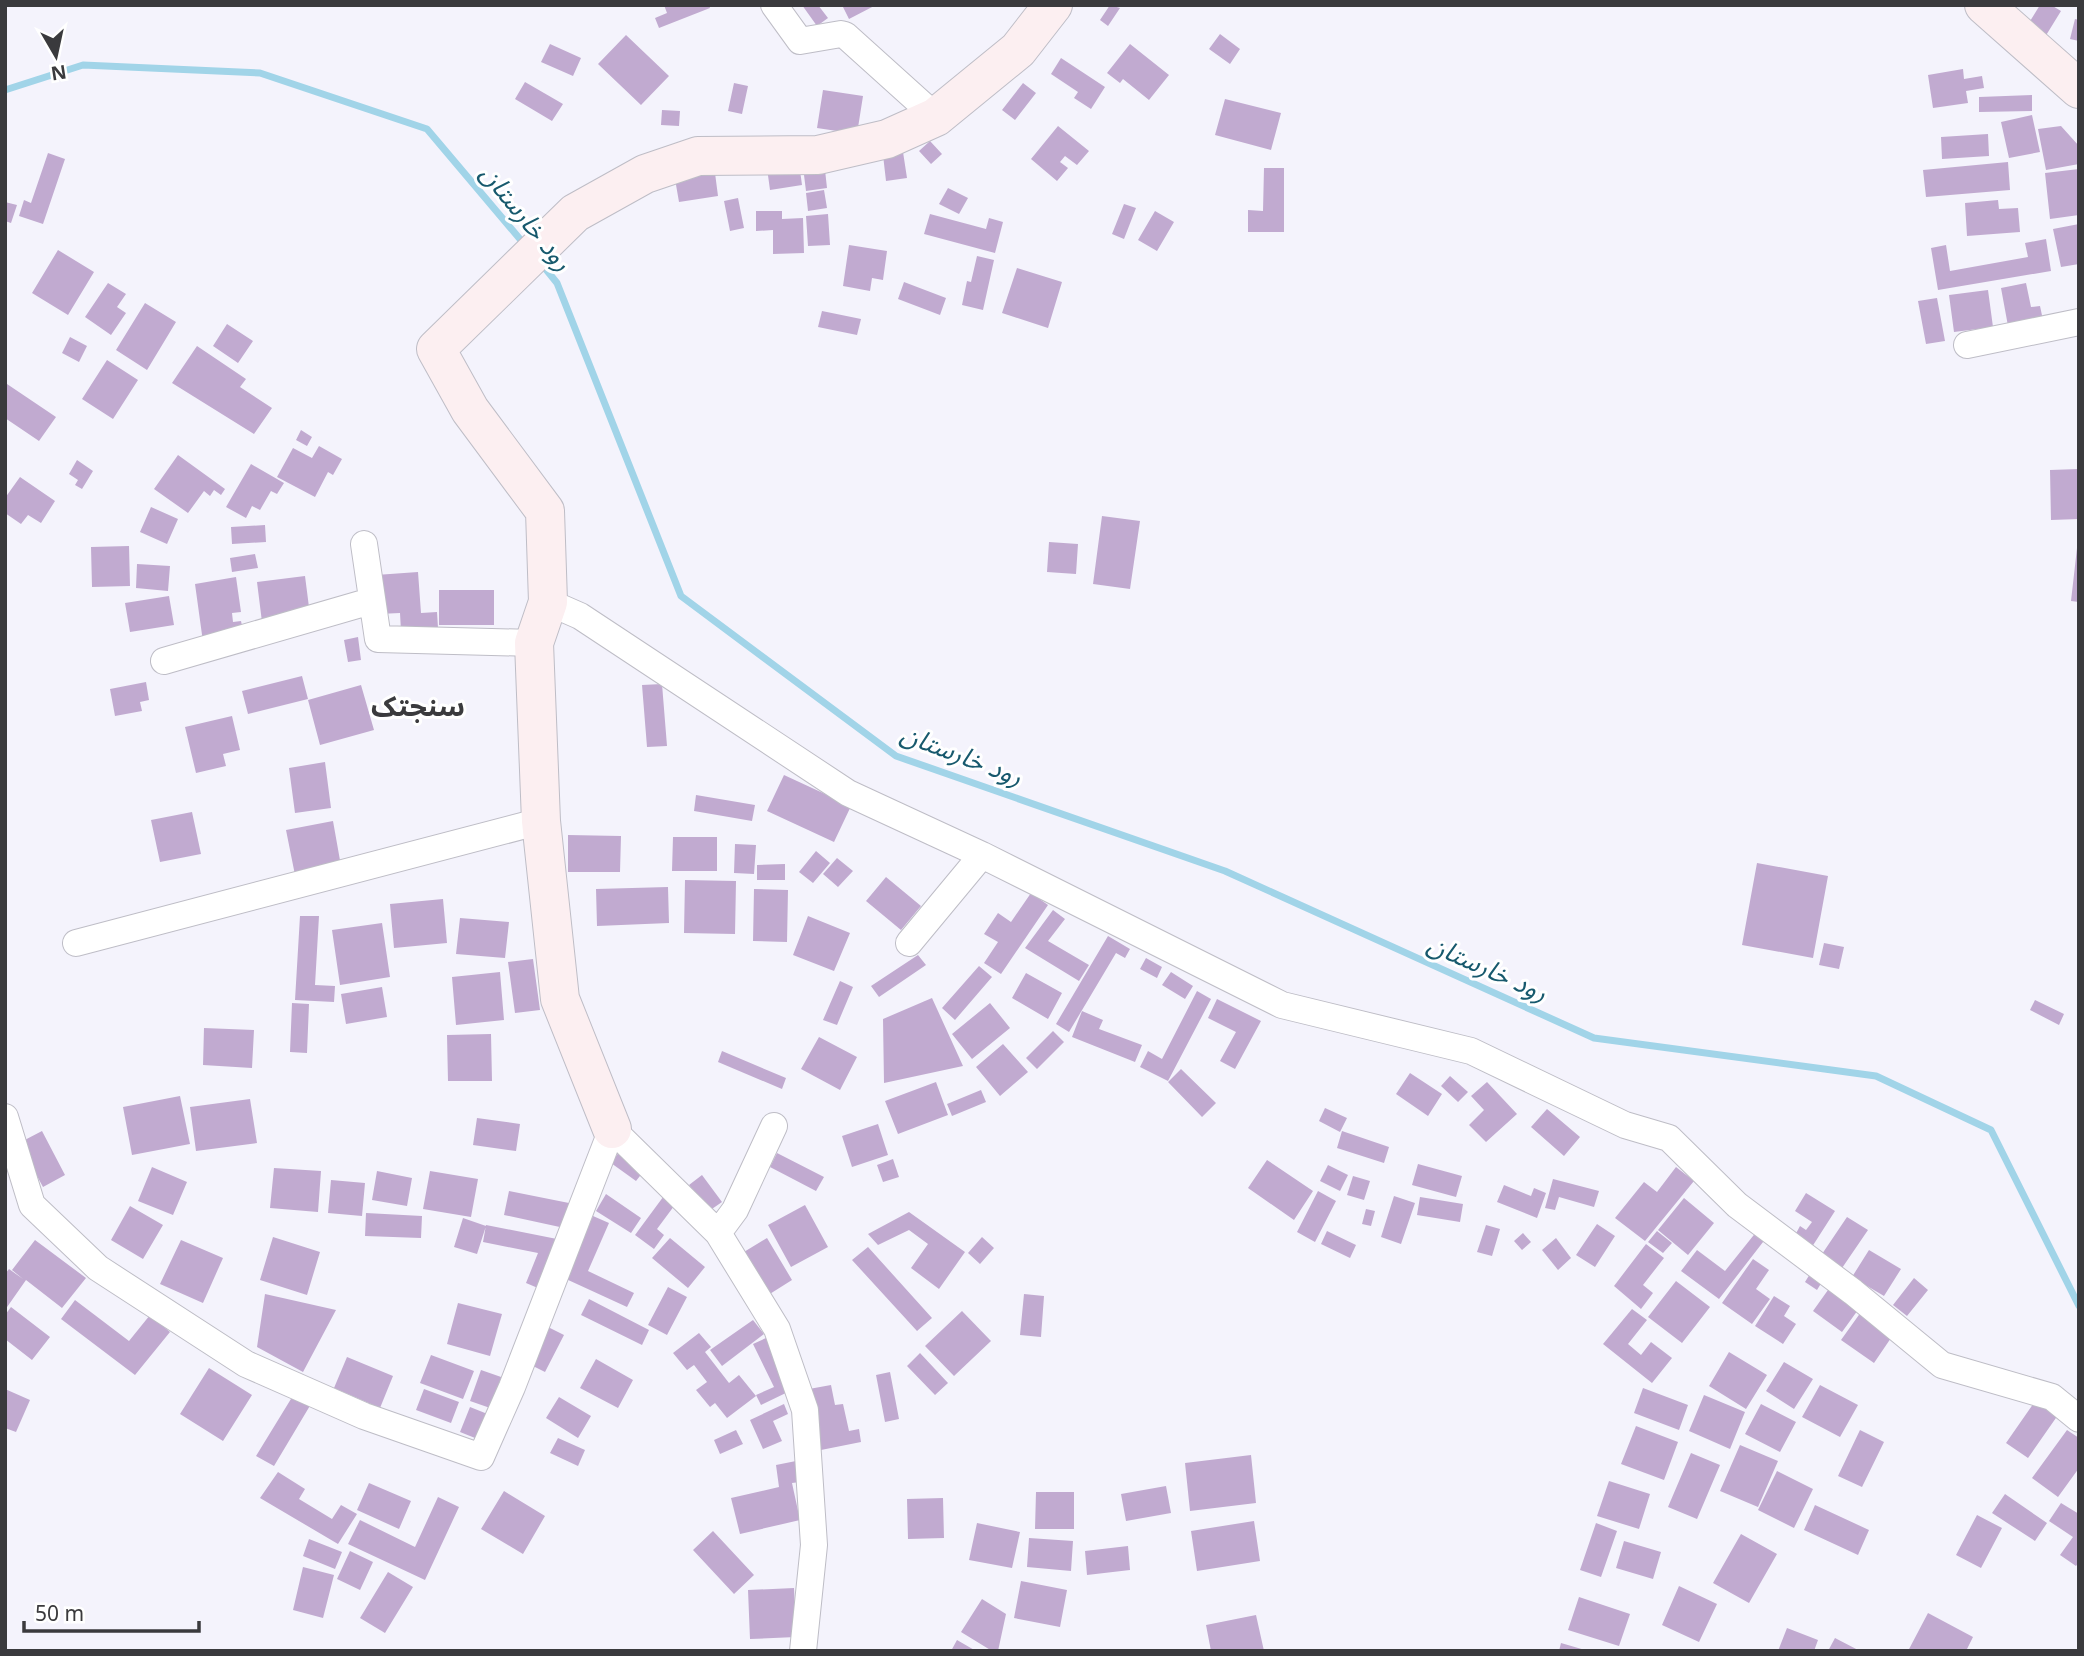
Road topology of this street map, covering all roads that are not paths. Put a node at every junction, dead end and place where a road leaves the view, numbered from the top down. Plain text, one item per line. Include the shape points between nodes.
1 (774, 5) edge
2 (1053, 5) edge
3 (1984, 5) edge
4 (2079, 89) edge
5 (936, 117) junction
6 (2079, 322) edge
7 (1966, 345) dead end
8 (364, 544) dead end
9 (371, 601) junction
10 (548, 602) junction
11 (534, 643) junction
12 (164, 661) dead end
13 (541, 821) junction
14 (982, 855) junction
15 (76, 943) dead end
16 (909, 943) dead end
17 (5, 1117) edge
18 (774, 1126) dead end
19 (612, 1129) junction
20 (718, 1233) junction
21 (2079, 1419) edge
22 (803, 1651) edge

1 - 5 street via 800,41 845,35
2 - 5 street via 1018,50
3 - 4 street
5 - 10 street via 887,139 818,155 698,156 645,174 575,213 436,349 470,410 545,511
6 - 7 street
8 - 9 street
9 - 11 street via 378,639
9 - 12 street
10 - 11 street
10 - 14 street via 580,616 848,793
11 - 13 street
13 - 15 street
13 - 19 street via 560,999
14 - 16 street
14 - 21 street via 1282,1005 1471,1051 1625,1125 1669,1139 1737,1205 1942,1365 2052,1397
17 - 19 street via 32,1205 99,1268 246,1364 364,1416 481,1457
18 - 20 street via 735,1210
19 - 20 street
20 - 22 street via 777,1329 805,1410 814,1545

